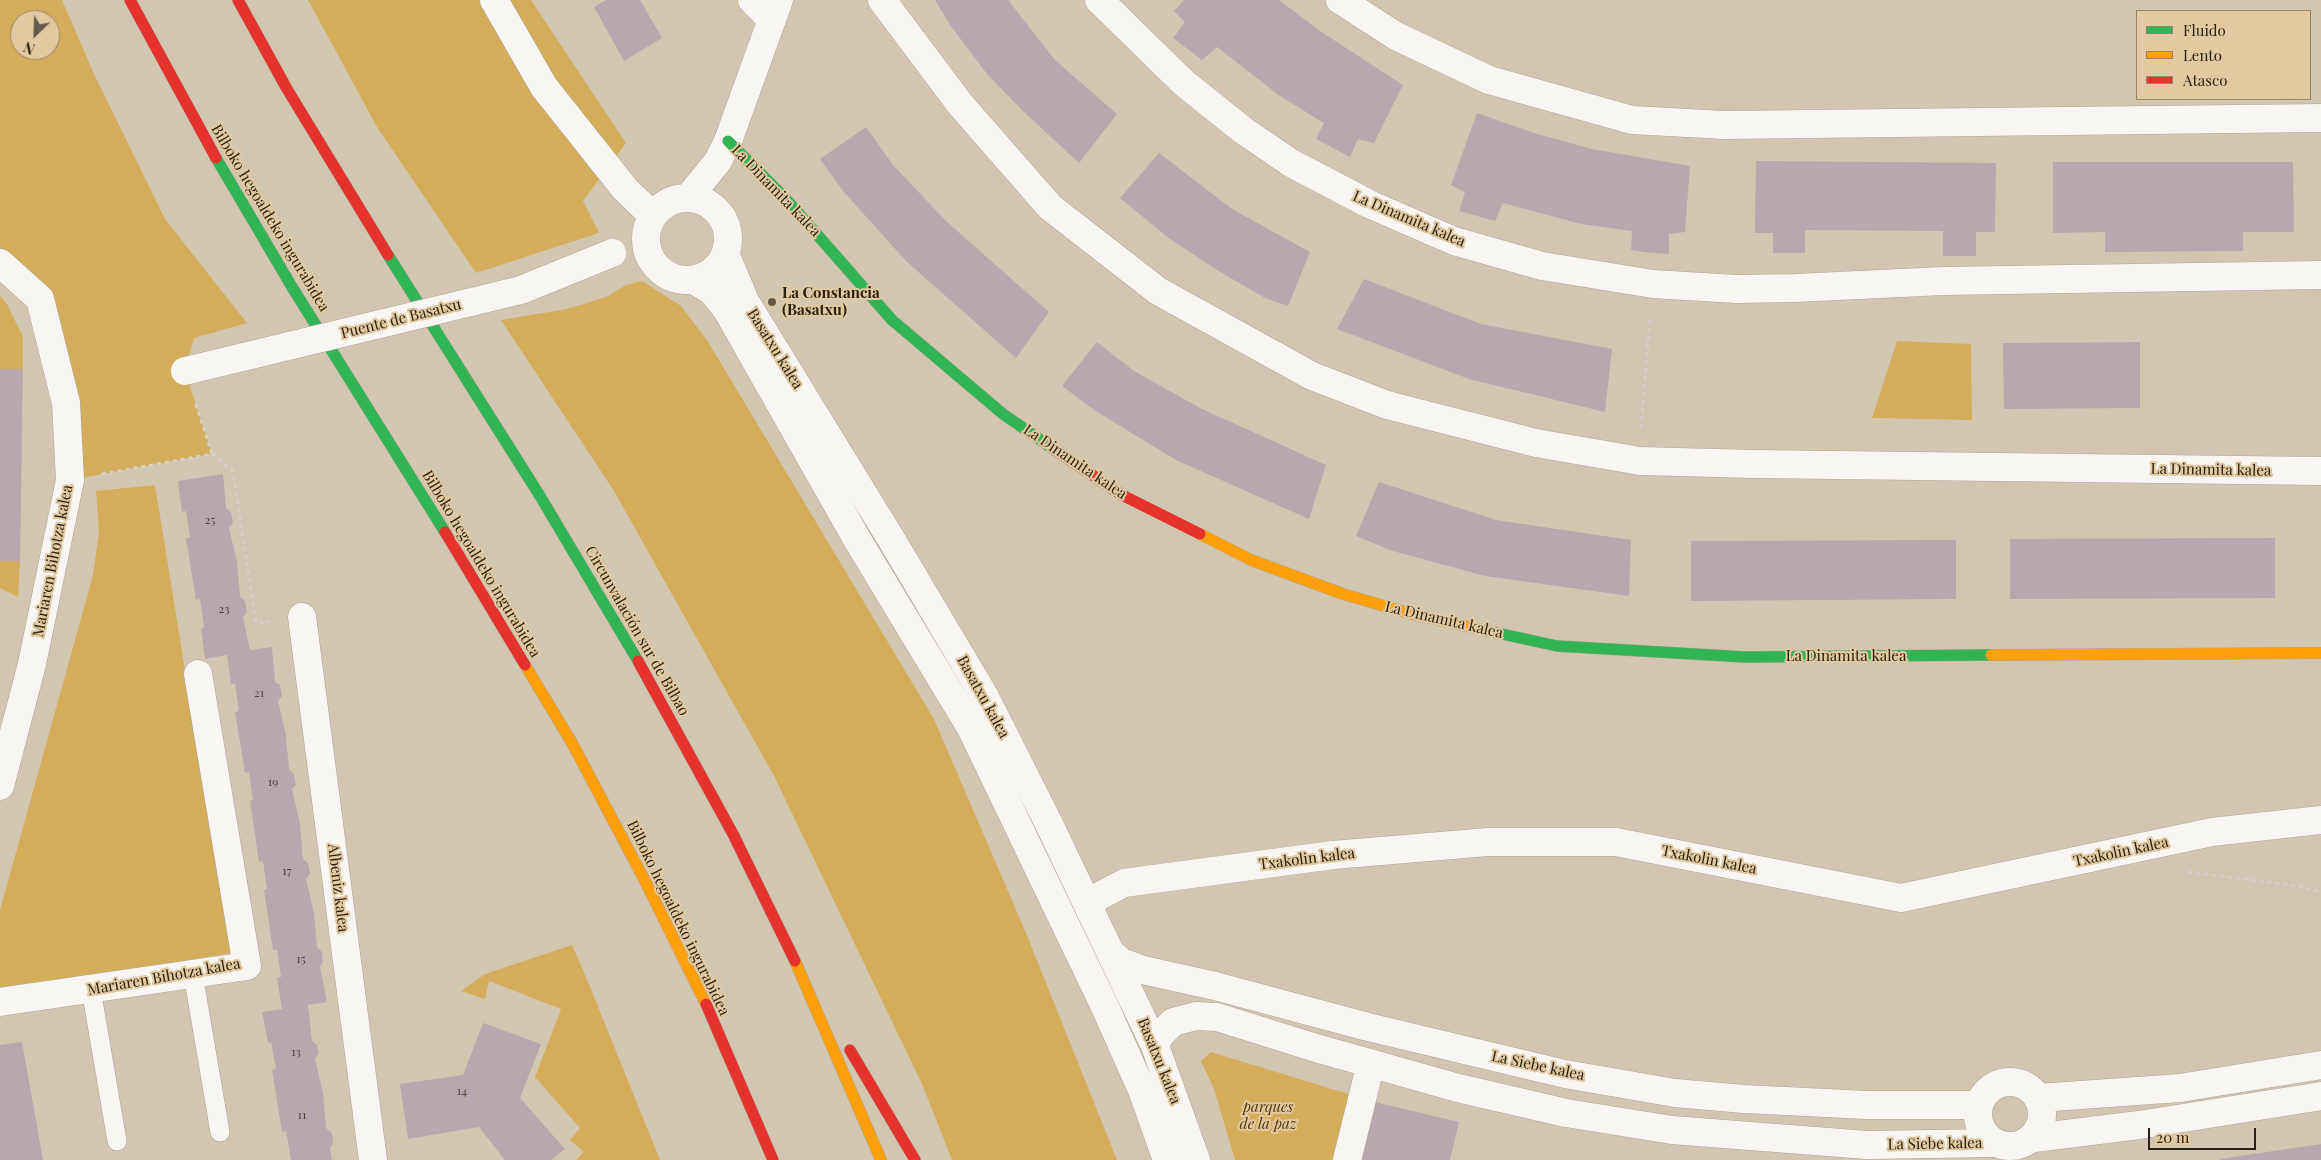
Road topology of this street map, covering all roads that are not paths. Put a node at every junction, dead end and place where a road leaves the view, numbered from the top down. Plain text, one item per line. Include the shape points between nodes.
1 (130, 0) edge
2 (238, 0) edge
3 (494, 0) edge
4 (752, 0) edge
5 (882, 0) edge
6 (1100, 0) edge
7 (1340, 0) edge
8 (775, 10) edge
9 (2321, 118) edge
10 (723, 151) junction
11 (688, 198) junction
12 (653, 216) junction
13 (722, 216) junction
14 (647, 249) junction
15 (726, 256) junction
16 (0, 263) edge
17 (2321, 275) edge
18 (695, 280) junction
19 (185, 372) road end
20 (2321, 471) edge
21 (302, 617) road end
22 (2321, 653) edge
23 (198, 674) dead end
24 (0, 786) edge
25 (2321, 820) edge
26 (1094, 899) dead end
27 (791, 951) junction
28 (1133, 968) junction
29 (193, 974) junction
30 (91, 989) junction
31 (0, 1002) edge
32 (1105, 1007) junction
33 (1173, 1022) junction
34 (836, 1026) dead end
35 (846, 1043) dead end
36 (1155, 1046) junction
37 (1371, 1063) junction
38 (2321, 1064) edge
39 (2321, 1096) edge
40 (2038, 1098) junction
41 (1979, 1105) junction
42 (220, 1132) dead end
43 (2034, 1138) junction
44 (117, 1140) dead end
45 (1993, 1142) junction
46 (373, 1160) edge
47 (773, 1160) edge
48 (881, 1160) edge
49 (916, 1160) edge
50 (1167, 1160) edge
51 (1196, 1160) edge
52 (1347, 1160) edge

1 - 47 main road, Bilboko hegoaldeko ingurabidea via 190,113 292,287 572,743 701,992
2 - 27 main road, Circunvalación sur de Bilbao via 286,89 540,496 658,695
3 - 12 street via 544,86 625,189
4 - 8 street
5 - 20 street, La Dinamita kalea via 960,104 1050,207 1158,291 1312,376 1387,405 1536,443 1640,461
6 - 17 street, La Dinamita kalea via 1184,83 1244,131 1291,163 1368,204 1454,241 1542,266 1653,284 1736,289 1943,281
7 - 9 street via 1396,36 1489,80 1632,120 1724,125
8 - 10 street
10 - 11 street
10 - 13 street
10 - 22 main road, La Dinamita kalea via 785,198 892,320 1003,414 1122,495 1251,560 1343,594 1412,614 1558,646 1707,655
11 - 12 street via 662,206
11 - 13 street via 707,203
12 - 14 street via 646,238
13 - 15 street via 729,235
14 - 18 street via 660,271 682,281
14 - 19 street, Puente de Basatxu, bridge via 612,253 521,290
15 - 18 street via 708,276
15 - 28 street, Basatxu kalea via 745,302 985,697
16 - 24 street, Mariaren Bihotza kalea via 40,299 66,403 70,480 32,664
18 - 32 street, Basatxu kalea via 712,291 727,310 858,541 970,728
21 - 46 street, Albeniz kalea
23 - 29 street, Mariaren Bihotza kalea via 247,966
25 - 26 street, Txakolin kalea via 2212,832 1901,898 1616,842 1488,842 1333,855 1124,883
27 - 34 main road
27 - 48 main road
28 - 32 street via 1110,979
28 - 33 street via 1174,989 1180,999 1180,1011
28 - 36 street, Basatxu kalea
28 - 41 street, La Siebe kalea via 1565,1074 1675,1092 1867,1105
29 - 30 street, Mariaren Bihotza kalea
29 - 42 lane
30 - 31 street, Mariaren Bihotza kalea
30 - 44 lane
32 - 50 street, Basatxu kalea via 1142,1090
33 - 36 street via 1160,1034
33 - 37 street, La Siebe kalea via 1196,1016 1217,1017
35 - 49 main road
36 - 51 street, Basatxu kalea
37 - 45 street, La Siebe kalea via 1458,1088 1566,1113 1672,1130 1867,1145
37 - 52 street
38 - 40 street via 2180,1088
39 - 43 street
40 - 41 street via 2022,1084 2001,1083 1984,1096
40 - 43 street via 2043,1118
41 - 45 street via 1980,1126
43 - 45 street via 2014,1147

